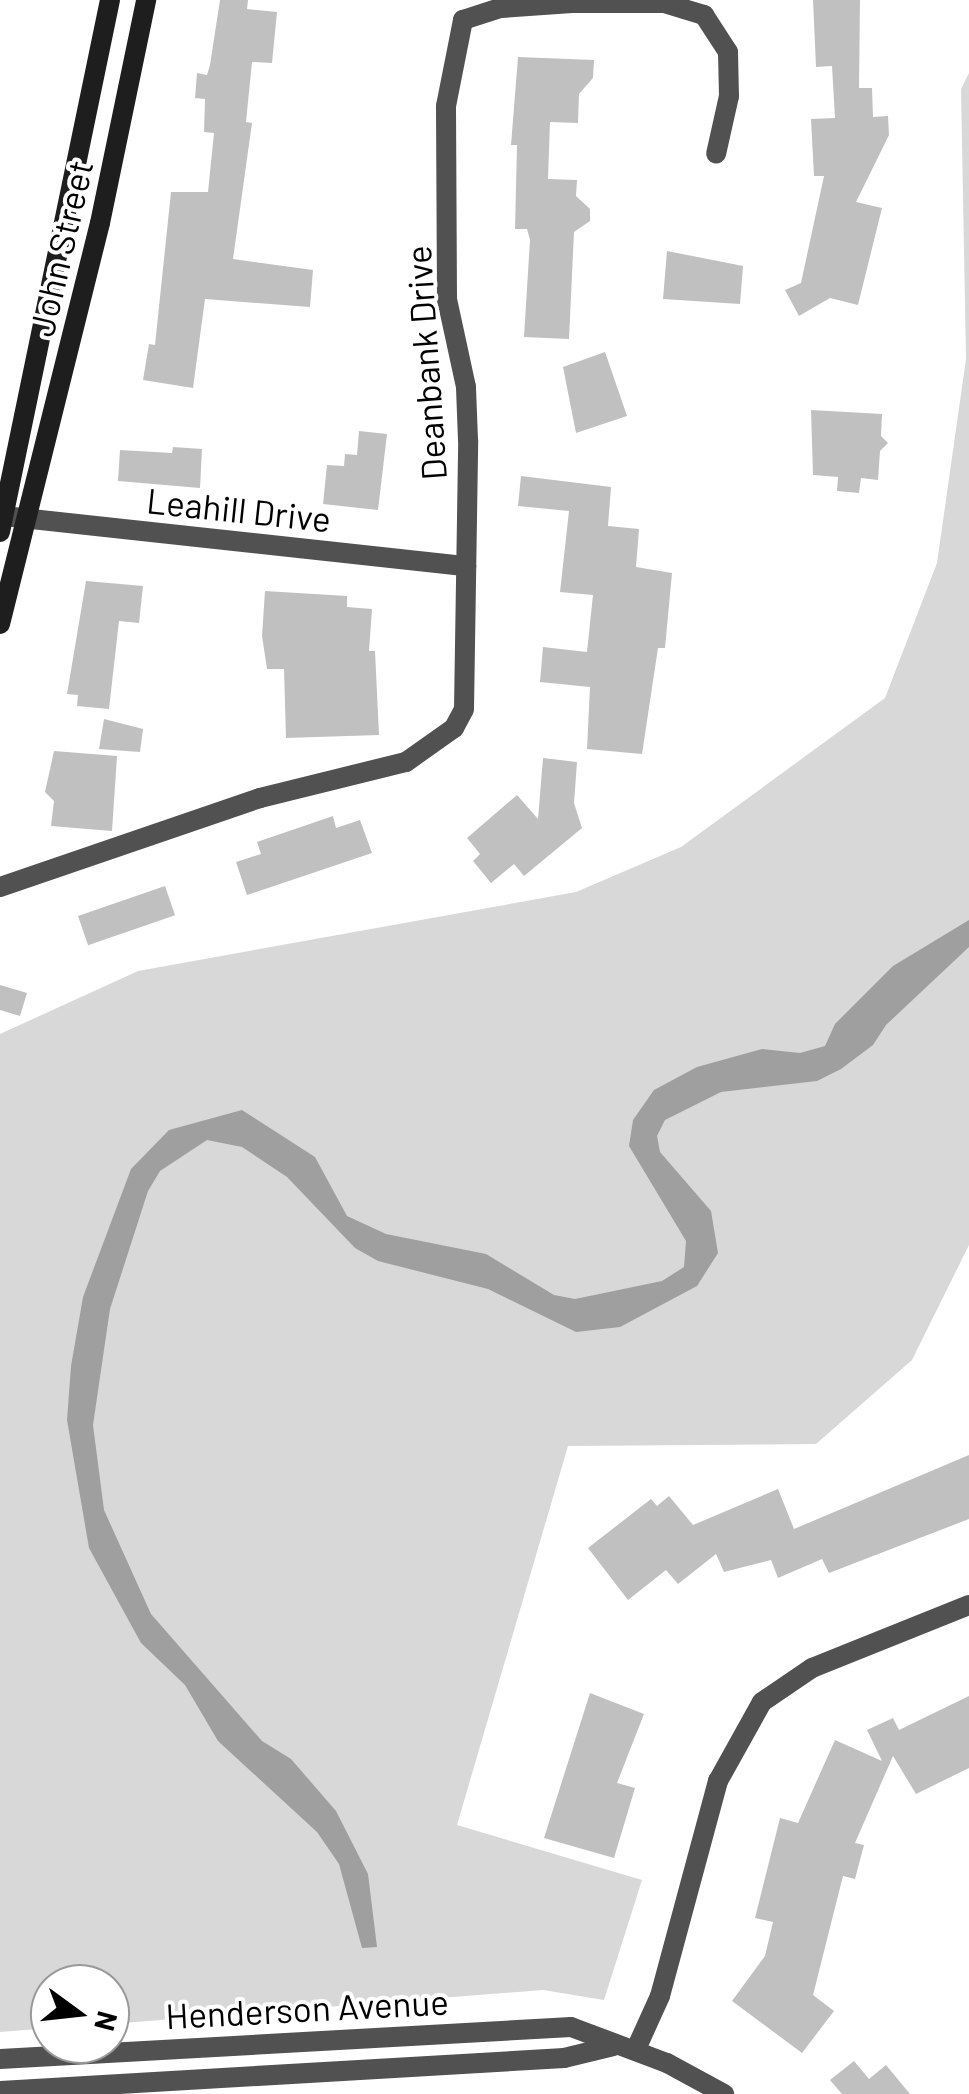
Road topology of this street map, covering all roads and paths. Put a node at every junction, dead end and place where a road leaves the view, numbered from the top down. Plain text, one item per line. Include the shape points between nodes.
1 (110, 0) edge
2 (146, 0) edge
3 (716, 154) dead end
4 (28, 519) junction
5 (2, 524) edge
6 (466, 566) junction
7 (0, 624) edge
8 (0, 887) edge
9 (969, 1605) edge
10 (614, 2046) junction
11 (636, 2050) junction
12 (0, 2059) edge
13 (0, 2091) edge
14 (724, 2094) edge

1 - 5 main road, John Street
2 - 4 main road, John Street
3 - 6 street, Deanbank Drive via 729,96 728,52 704,15 664,3 572,3 500,8 463,20 446,106 446,186 448,298 466,387
4 - 5 street, Leahill Drive
4 - 6 street, Leahill Drive
4 - 7 main road, John Street
6 - 8 street, Deanbank Drive via 464,709 437,745 406,762 260,798
9 - 11 street via 812,1668 762,1702 718,1781 660,1996
10 - 11 street, Henderson Avenue
10 - 12 street, Henderson Avenue via 572,2027 532,2027
10 - 13 street, Henderson Avenue via 564,2058
11 - 14 street, Henderson Avenue

